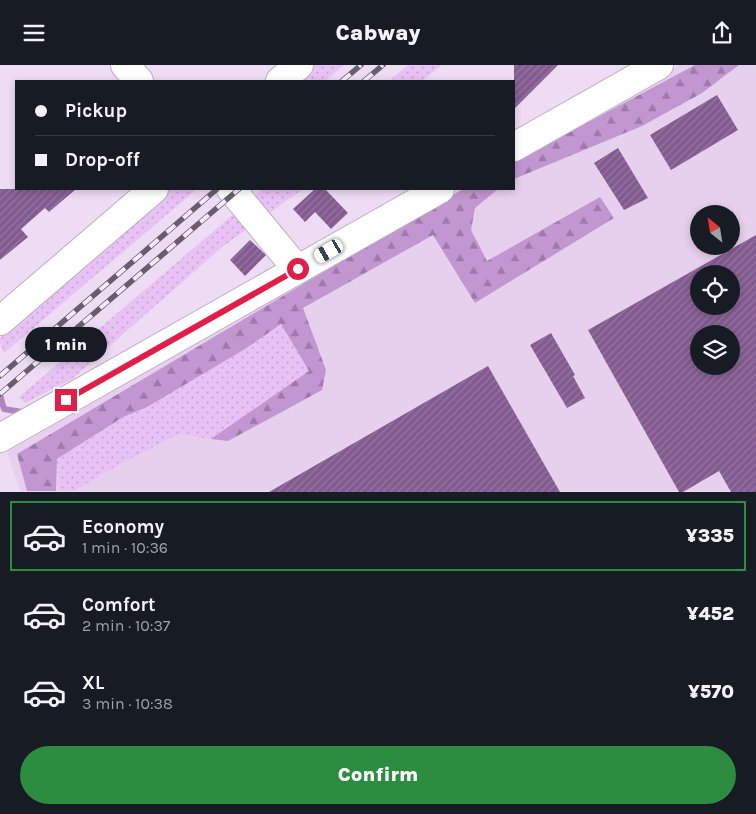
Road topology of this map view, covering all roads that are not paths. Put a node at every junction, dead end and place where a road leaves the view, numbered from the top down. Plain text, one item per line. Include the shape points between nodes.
1 (125, 65) edge
2 (299, 65) edge
3 (659, 65) edge
4 (138, 80) edge
5 (281, 80) edge
6 (515, 146) edge
7 (153, 190) edge
8 (232, 190) edge
9 (438, 190) edge
10 (298, 269) junction
11 (0, 321) edge
12 (0, 438) edge

1 - 4 street
2 - 5 street
3 - 6 street
7 - 11 street
8 - 10 street
9 - 10 street
10 - 12 street

